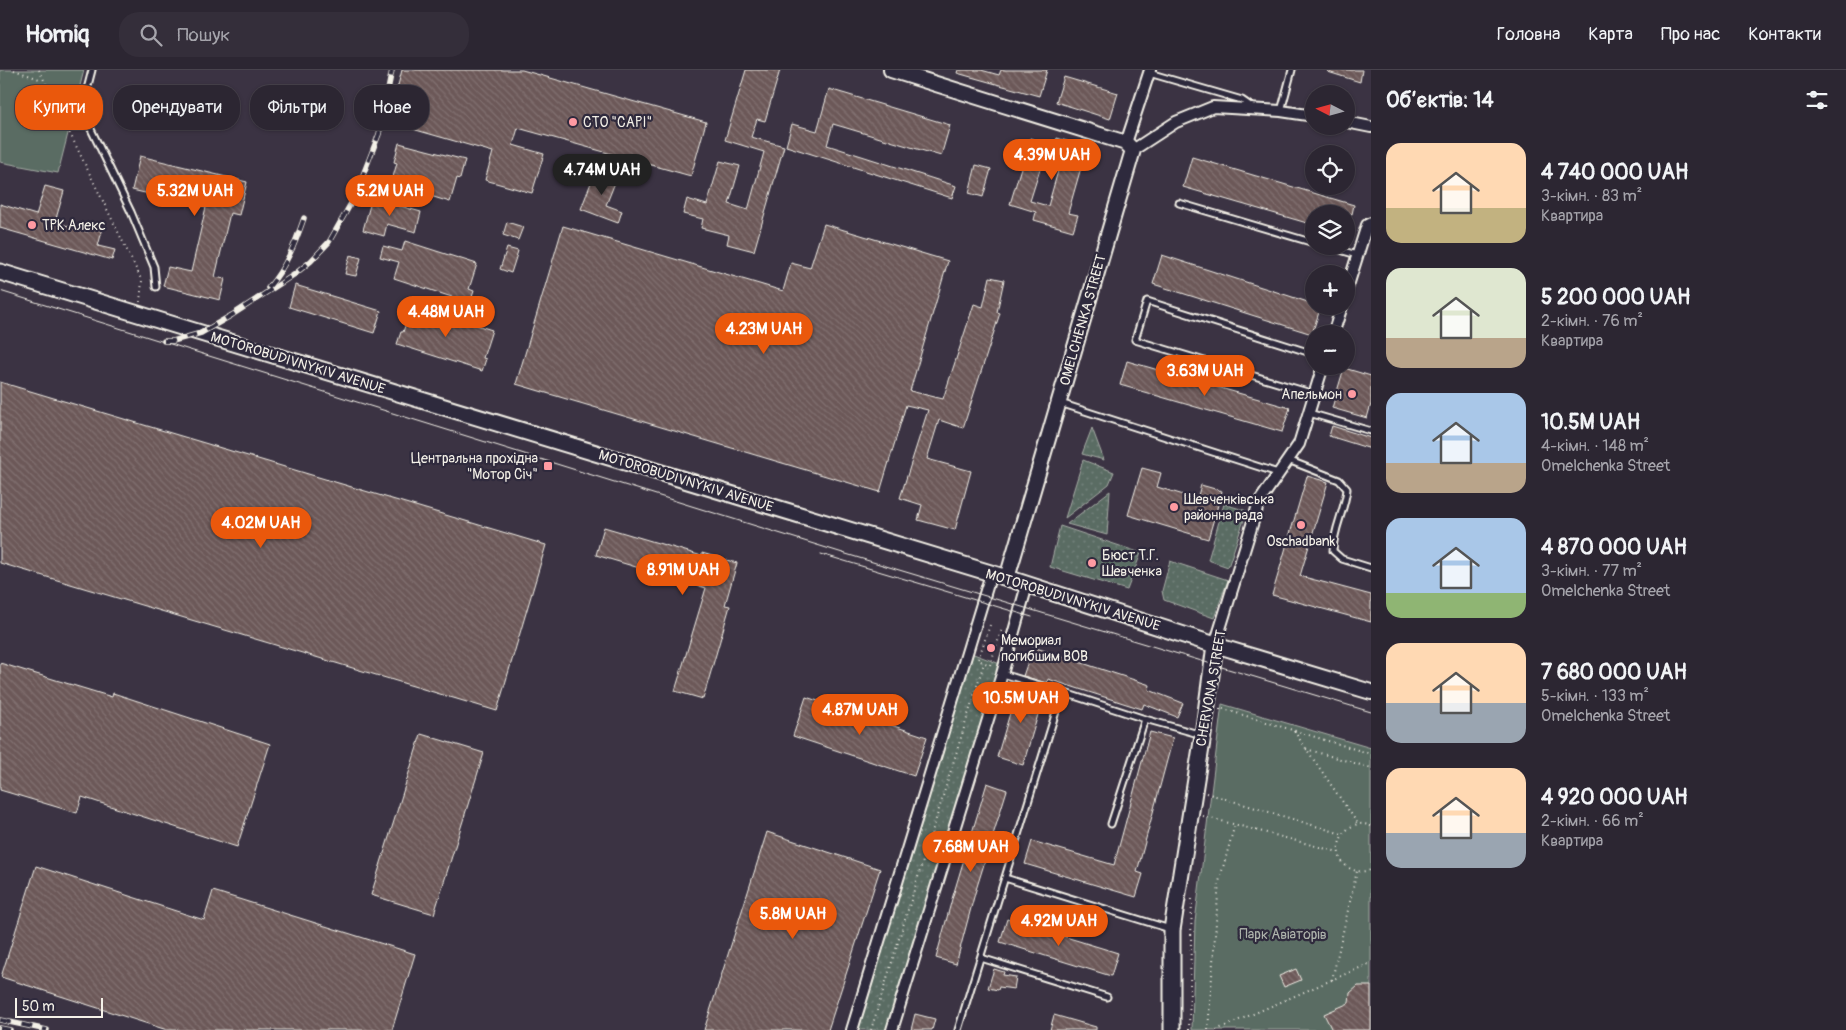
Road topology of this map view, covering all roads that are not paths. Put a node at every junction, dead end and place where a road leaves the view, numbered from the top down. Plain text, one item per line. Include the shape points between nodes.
1 (92, 70) edge
2 (890, 70) edge
3 (1292, 70) edge
4 (1150, 72) edge
5 (1254, 109) junction
6 (1281, 110) junction
7 (1305, 114) edge
8 (1355, 124) edge
9 (1371, 127) edge
10 (1130, 147) junction
11 (1178, 203) dead end
12 (1371, 223) edge
13 (1305, 240) edge
14 (1355, 255) edge
15 (1358, 256) junction
16 (1355, 265) edge
17 (0, 272) edge
18 (156, 287) dead end
19 (1305, 351) edge
20 (1320, 375) edge
21 (1314, 394) junction
22 (1058, 403) junction
23 (1309, 412) junction
24 (1371, 431) edge
25 (1288, 460) junction
26 (1279, 473) junction
27 (1371, 568) edge
28 (991, 574) junction
29 (1007, 578) junction
30 (1027, 585) junction
31 (1215, 645) junction
32 (1002, 674) junction
33 (1062, 692) junction
34 (1371, 692) edge
35 (1145, 718) junction
36 (1203, 735) junction
37 (1110, 824) dead end
38 (1005, 878) junction
39 (1172, 930) junction
40 (981, 958) junction
41 (1107, 997) dead end
42 (852, 1030) edge
43 (892, 1030) edge
44 (958, 1030) edge
45 (1172, 1030) edge

1 - 18 lane via 85,97 88,123 154,267
2 - 10 street
3 - 6 lane
4 - 5 lane via 1242,100
4 - 10 street
5 - 6 street
5 - 10 street via 1213,107 1176,122
6 - 7 street
8 - 9 street
10 - 22 street, OMELCHENKA STREET
11 - 13 lane
12 - 15 street via 1367,225
14 - 15 lane
15 - 16 street
17 - 28 main road, MOTOROBUDIVNYKIV AVENUE
19 - 21 lane via 1147,301 1135,340
20 - 21 street, CHERVONA STREET
21 - 23 street, CHERVONA STREET
22 - 26 lane
22 - 29 street, OMELCHENKA STREET
23 - 24 lane
23 - 25 street, CHERVONA STREET via 1299,444
25 - 26 street, CHERVONA STREET
25 - 27 lane via 1339,480 1346,489 1333,551 1342,559
26 - 31 street, CHERVONA STREET via 1259,502
28 - 29 main road, MOTOROBUDIVNYKIV AVENUE
28 - 42 street
29 - 30 main road, MOTOROBUDIVNYKIV AVENUE
30 - 31 main road, MOTOROBUDIVNYKIV AVENUE
30 - 32 street
31 - 34 street, MOTOROBUDIVNYKIV AVENUE
31 - 36 main road, CHERVONA STREET
32 - 33 lane
32 - 43 street
33 - 35 lane
33 - 38 lane
35 - 36 lane
35 - 37 lane
36 - 39 main road, CHERVONA STREET
38 - 39 lane
38 - 40 lane
39 - 45 main road, CHERVONA STREET
40 - 41 lane
40 - 44 lane

